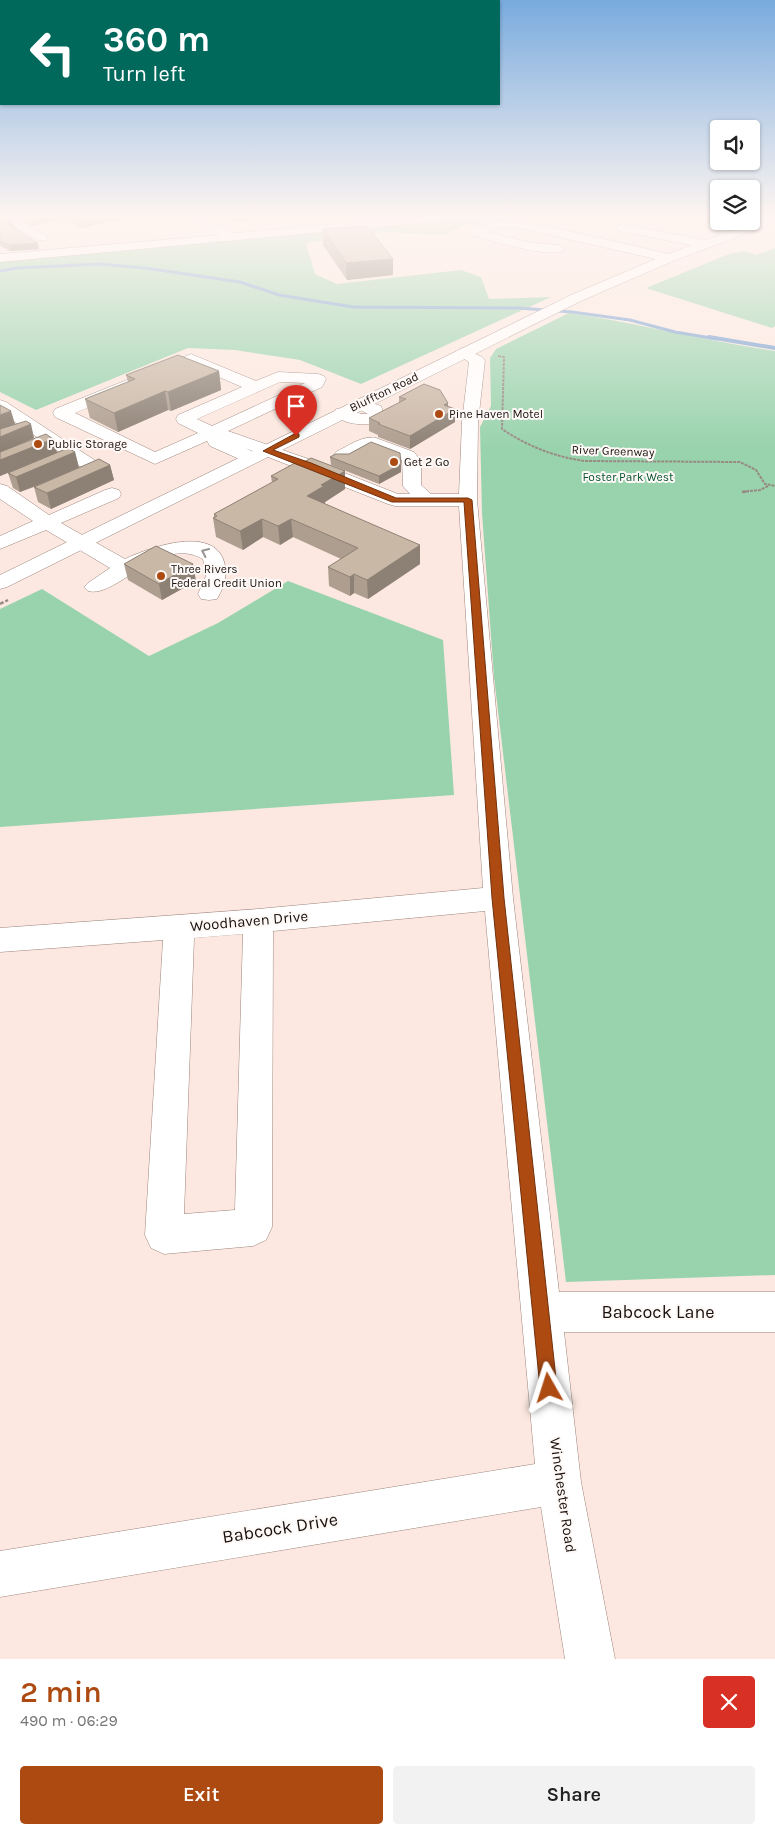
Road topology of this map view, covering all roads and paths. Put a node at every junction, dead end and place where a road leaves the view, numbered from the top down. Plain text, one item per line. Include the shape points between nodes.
1 (584, 294) edge
2 (463, 353) junction
3 (496, 356) dead end
4 (256, 387) junction
5 (4, 412) edge
6 (212, 433) junction
7 (362, 436) dead end
8 (51, 439) junction
9 (34, 446) edge
10 (259, 454) junction
11 (342, 456) edge
12 (420, 466) dead end
13 (78, 476) edge
14 (768, 485) junction
15 (775, 486) edge
16 (0, 490) edge
17 (742, 492) dead end
18 (112, 494) dead end
19 (34, 495) edge
20 (426, 500) junction
21 (468, 500) junction
22 (16, 503) junction
23 (47, 522) junction
24 (0, 543) edge
25 (79, 543) junction
26 (124, 567) junction
27 (0, 583) edge
28 (96, 587) dead end
29 (209, 594) dead end
30 (498, 898) junction
31 (258, 921) junction
32 (179, 927) junction
33 (0, 940) edge
34 (540, 1312) junction
35 (775, 1312) edge
36 (559, 1482) junction
37 (0, 1574) edge
38 (590, 1659) edge

1 - 2 street, Bluffton Road
2 - 10 street, Bluffton Road
2 - 21 street, Winchester Road via 477,360 470,422
3 - 14 path, River Greenway via 504,357 502,429 546,452 585,462 740,462 758,469
4 - 6 street via 184,419
4 - 6 street via 278,377 318,379 316,384
4 - 6 street via 191,359 60,413 155,459
5 - 8 street via 23,429
6 - 10 street via 227,436
7 - 12 street via 416,455
8 - 9 street
8 - 13 street via 66,457 96,469
10 - 20 street via 314,462 395,500
10 - 25 street, Bluffton Road
11 - 20 street via 370,442 408,456 411,459 412,486
14 - 15 path
14 - 17 path via 760,490
16 - 22 street
18 - 23 street
19 - 22 street
20 - 21 street
21 - 30 street, Winchester Road
22 - 23 street
23 - 24 street
23 - 25 street
25 - 26 street
25 - 27 street, Bluffton Road
26 - 28 street
29 -> 26 street via 216,576 213,556 193,546 167,551
30 - 31 street, Woodhaven Drive
30 - 34 street, Winchester Road
31 - 32 street, Woodhaven Drive
31 - 32 street via 253,1228 164,1235
32 - 33 street, Woodhaven Drive
34 - 35 street, Babcock Lane
34 - 36 street, Winchester Road
36 - 37 street, Babcock Drive
36 - 38 street, Winchester Road

